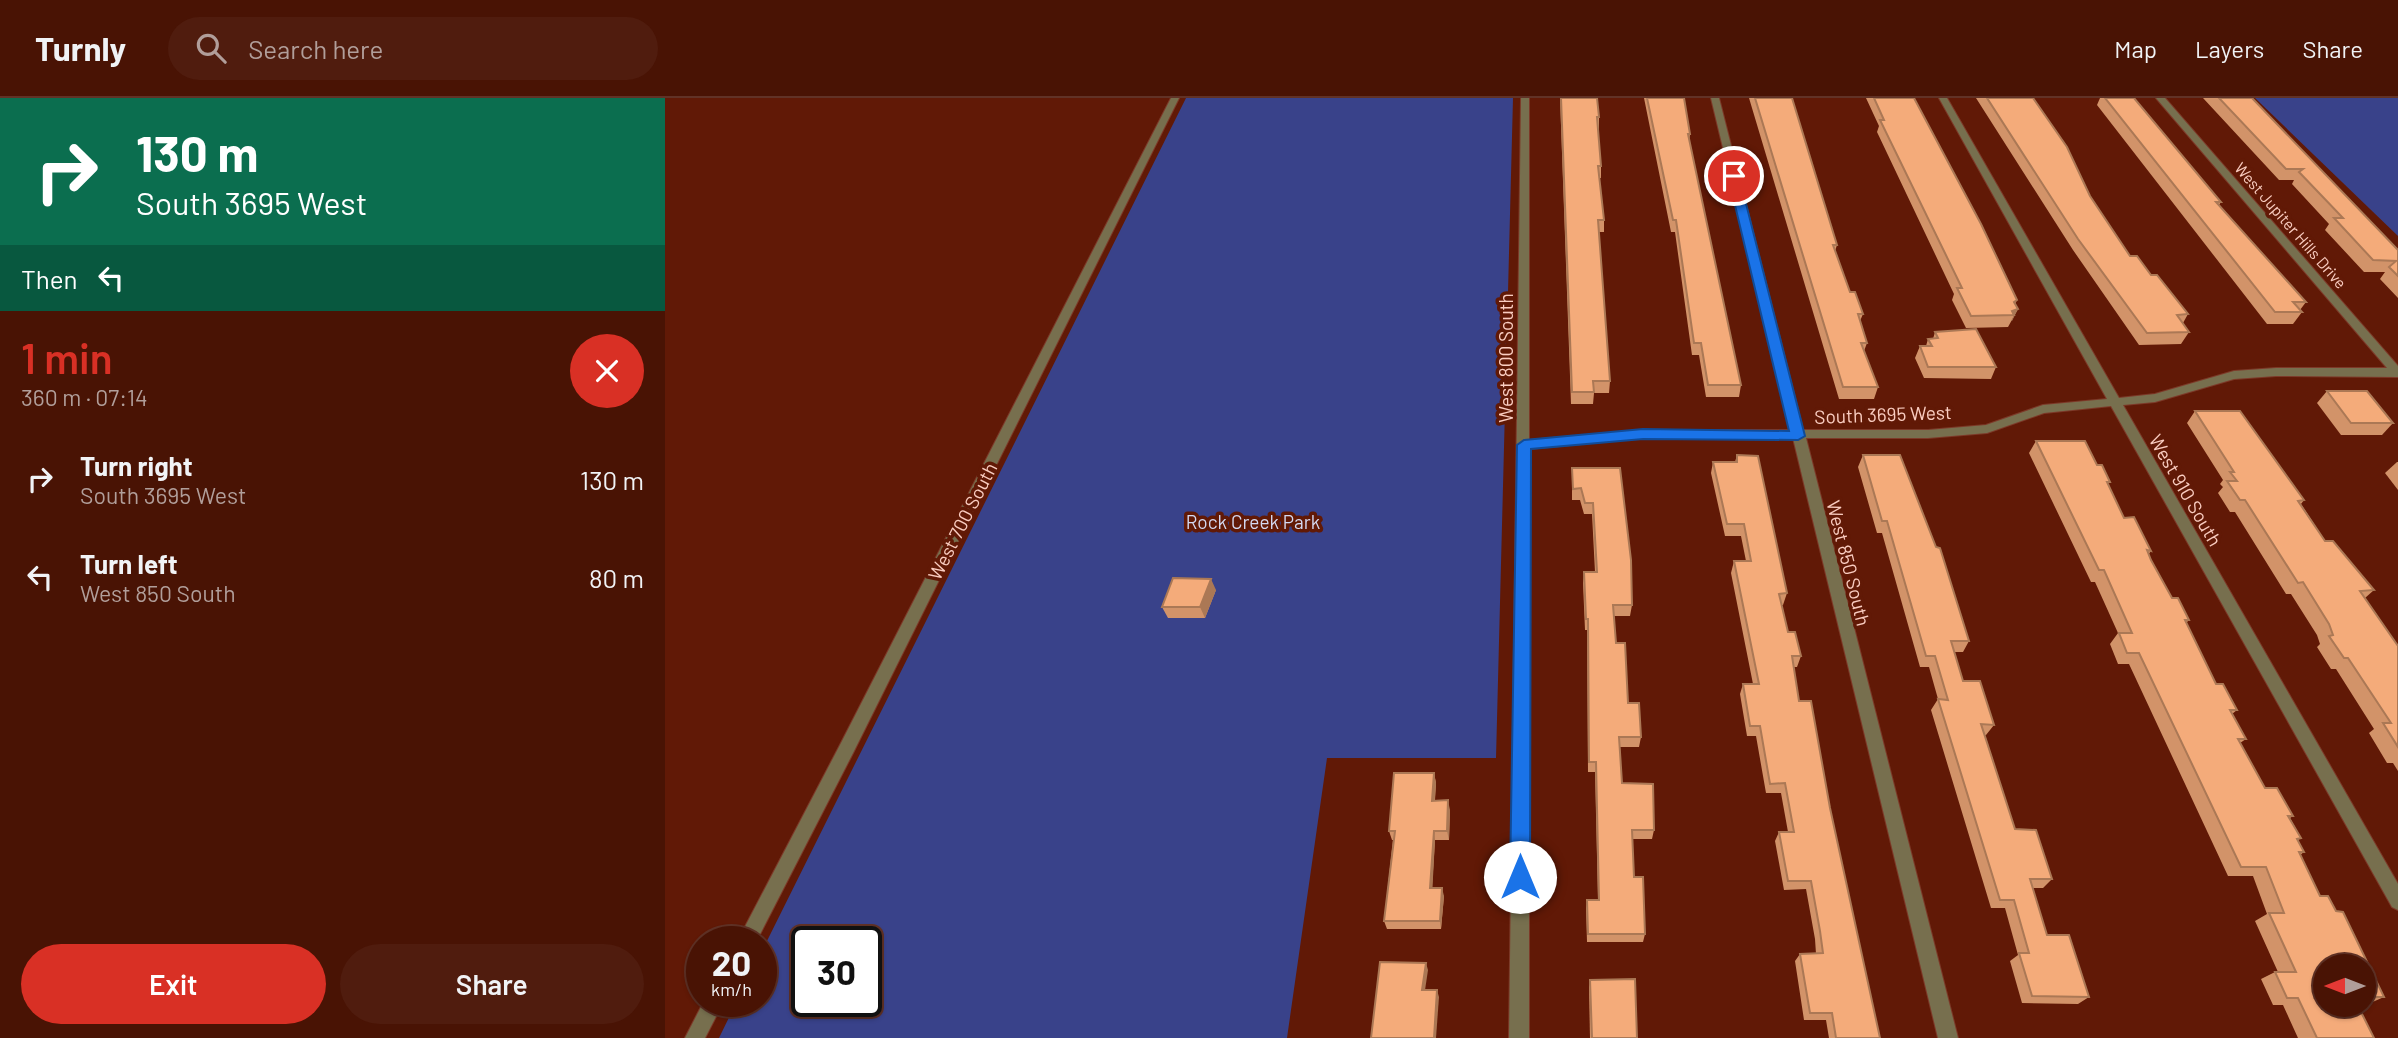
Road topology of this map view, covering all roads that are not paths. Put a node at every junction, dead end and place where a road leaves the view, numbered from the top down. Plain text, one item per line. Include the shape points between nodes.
1 (1175, 98) edge
2 (1525, 98) edge
3 (1715, 98) edge
4 (1943, 98) edge
5 (2160, 98) edge
6 (2398, 373) edge
7 (2114, 401) junction
8 (1798, 436) junction
9 (1524, 445) junction
10 (2398, 901) edge
11 (754, 926) edge
12 (706, 1017) edge
13 (695, 1038) edge
14 (1519, 1038) edge
15 (1948, 1038) edge

1 - 11 street, West 700 South
2 - 9 street, West 800 South
3 - 8 street, West 850 South
4 - 7 street, West 910 South
5 - 6 street, West Jupiter Hills Drive
6 - 7 street, South 3695 West via 2234,375 2155,398
7 - 8 street, South 3695 West via 2043,409 1987,429 1928,435
7 - 10 street, West 910 South
8 - 9 street, South 3695 West via 1643,434
8 - 15 street, West 850 South
9 - 14 street, West 800 South
12 - 13 street

